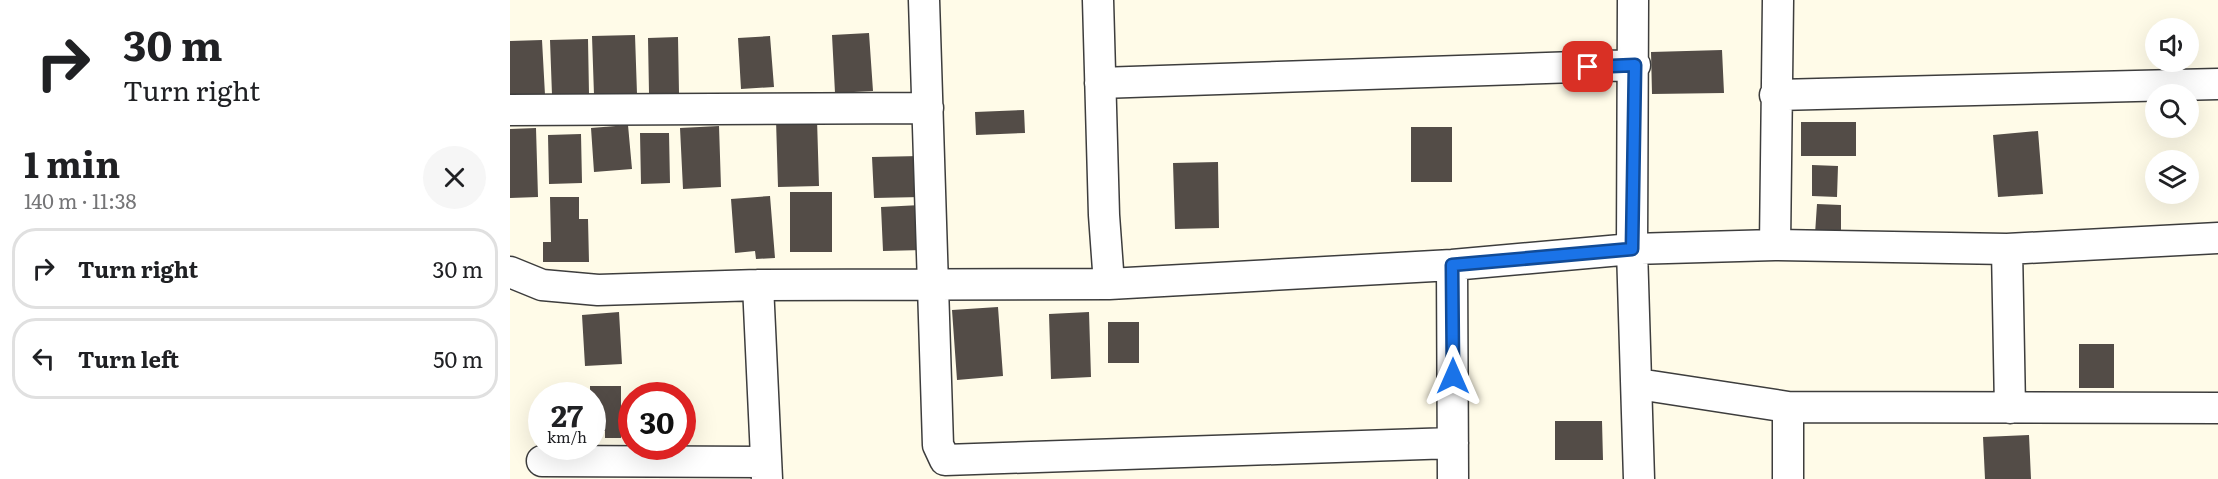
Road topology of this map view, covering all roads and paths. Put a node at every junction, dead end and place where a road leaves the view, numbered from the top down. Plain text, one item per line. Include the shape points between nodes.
1 (924, 0) edge
2 (1098, 0) edge
3 (1633, 0) edge
4 (1778, 0) edge
5 (1635, 65) junction
6 (1100, 83) junction
7 (2218, 84) edge
8 (1775, 95) junction
9 (928, 108) junction
10 (510, 110) edge
11 (2218, 238) edge
12 (1775, 245) junction
13 (1632, 249) junction
14 (2007, 249) junction
15 (1452, 265) junction
16 (510, 272) edge
17 (933, 284) junction
18 (1108, 284) junction
19 (758, 285) junction
20 (1638, 384) junction
21 (1788, 407) junction
22 (2010, 408) junction
23 (2218, 408) edge
24 (1453, 442) junction
25 (542, 461) dead end
26 (766, 470) edge
27 (1453, 479) edge
28 (1639, 479) edge
29 (1788, 479) edge

1 - 9 street
2 - 6 street
3 - 5 street
4 - 8 street
5 - 6 street
5 - 13 street
6 - 18 street
7 - 8 street
8 - 12 street
9 - 10 street
9 - 17 street
11 - 14 street
12 - 13 street
12 - 14 street
13 - 15 street
13 - 20 street
14 - 22 street
15 - 18 street
15 - 24 street
16 - 19 street via 542,285 598,290
17 - 18 street
17 - 19 street
17 - 24 street via 938,445 945,460
19 - 26 street
20 - 21 street
20 - 28 street
21 - 22 street
21 - 29 street
22 - 23 street
24 - 27 street
25 - 26 street

